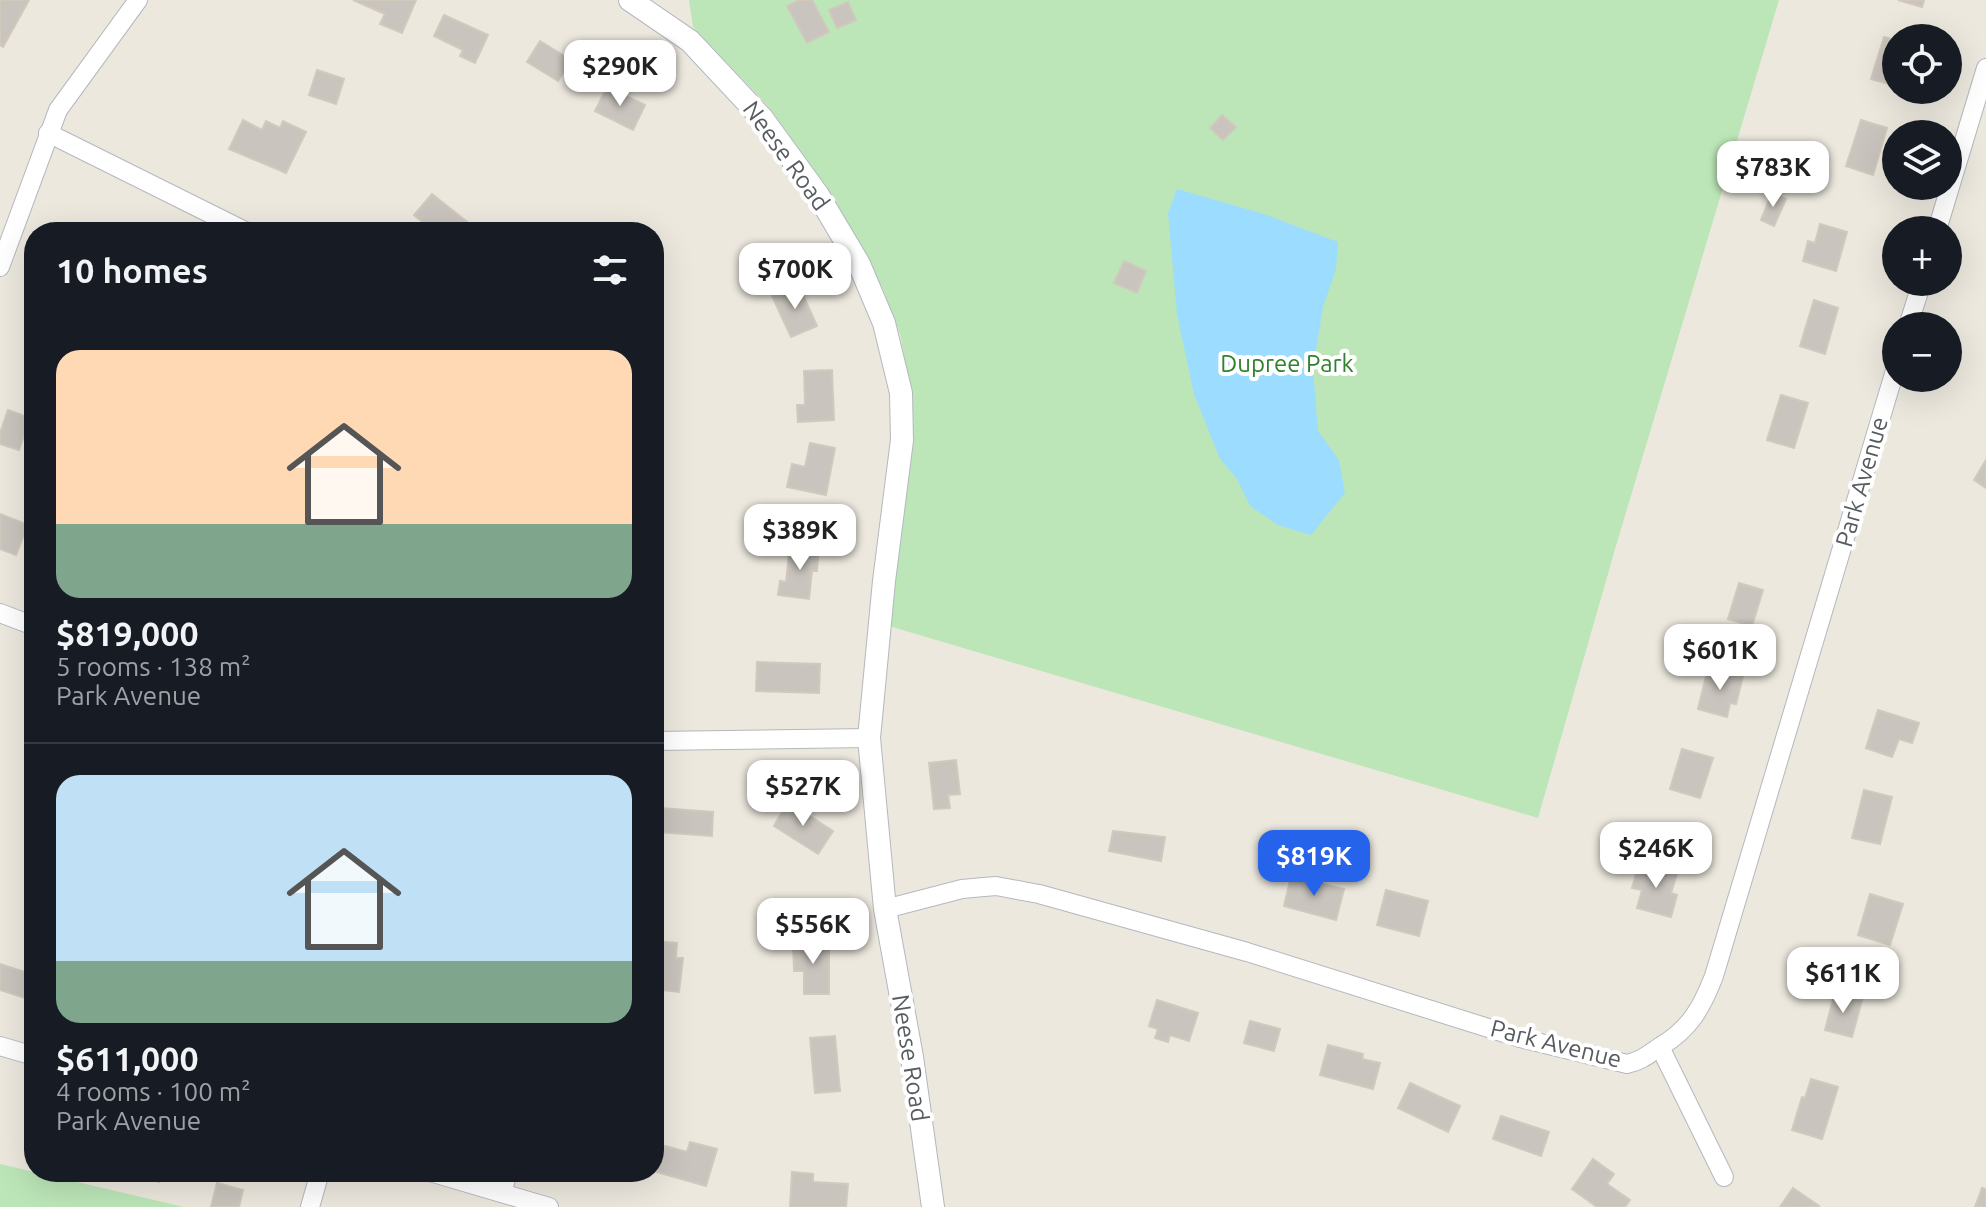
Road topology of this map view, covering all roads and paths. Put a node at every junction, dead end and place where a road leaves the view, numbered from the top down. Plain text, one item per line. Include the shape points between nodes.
1 (138, 0) edge
2 (630, 0) edge
3 (1986, 68) edge
4 (48, 133) junction
5 (1941, 216) edge
6 (227, 222) edge
7 (0, 267) edge
8 (1889, 392) edge
9 (0, 613) edge
10 (24, 622) edge
11 (869, 738) junction
12 (664, 741) edge
13 (885, 909) junction
14 (0, 1046) edge
15 (1660, 1047) junction
16 (24, 1053) edge
17 (1724, 1177) dead end
18 (317, 1182) edge
19 (464, 1182) edge
20 (505, 1182) edge
21 (502, 1193) junction
22 (310, 1207) edge
23 (549, 1207) edge
24 (933, 1207) edge

1 - 4 street via 76,83
2 - 11 street, Neese Road via 690,41 762,118 818,195 859,264 884,323 901,393 902,440
3 - 5 street
4 - 6 street
4 - 7 street
8 - 15 street, Park Avenue via 1714,976 1693,1020
9 - 10 street
11 - 12 street
11 - 13 street, Neese Road
13 - 15 street, Park Avenue via 996,886 1232,948 1520,1038 1627,1064
13 - 24 street, Neese Road
14 - 16 street
15 - 17 street
18 - 22 street
19 - 21 street
20 - 21 street
21 - 23 street

